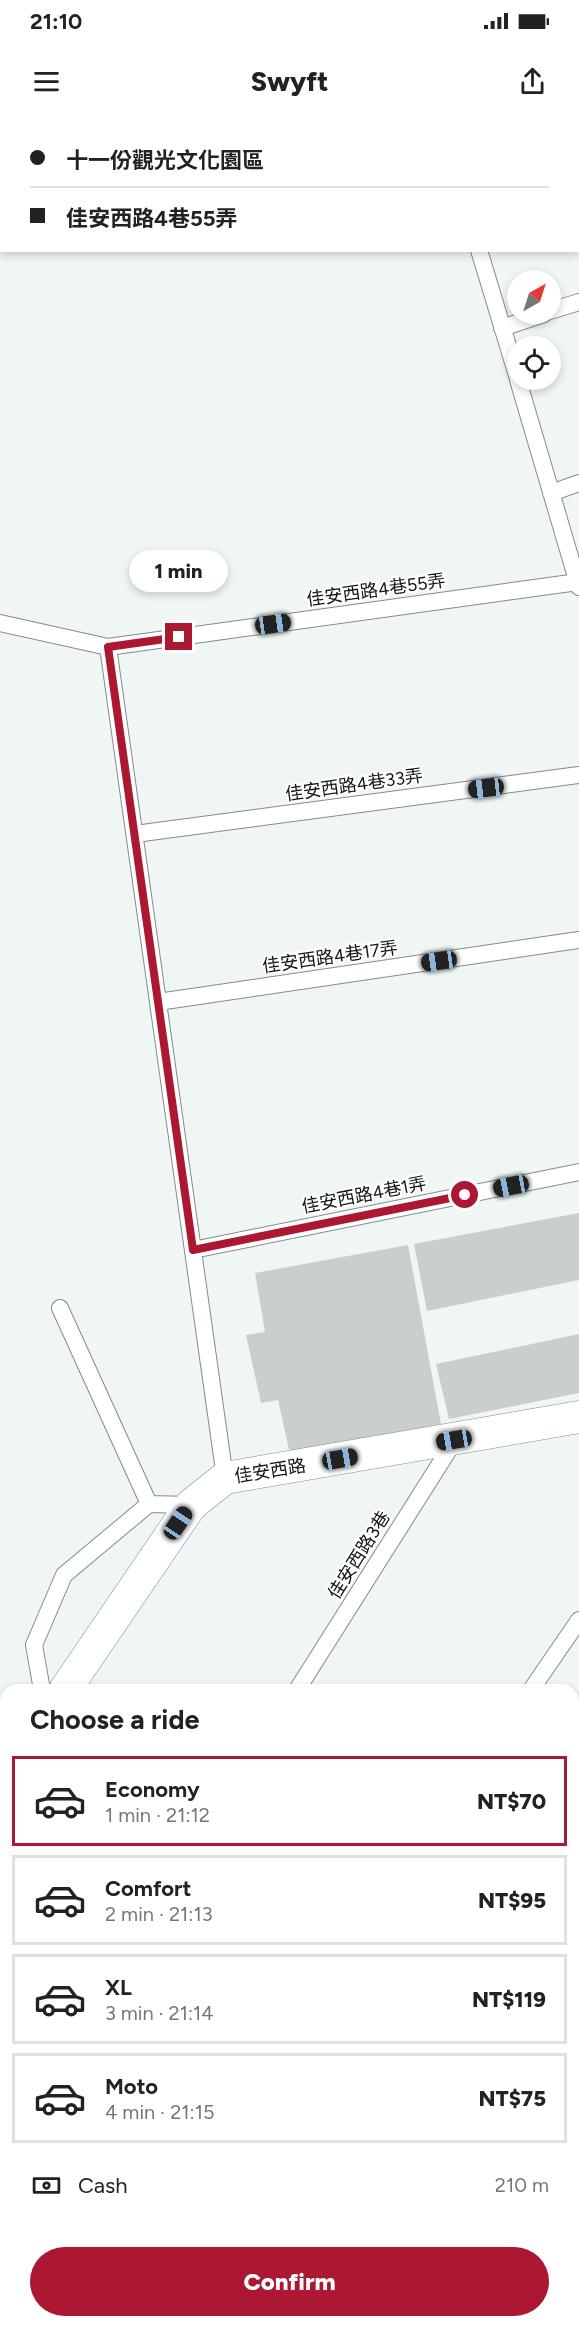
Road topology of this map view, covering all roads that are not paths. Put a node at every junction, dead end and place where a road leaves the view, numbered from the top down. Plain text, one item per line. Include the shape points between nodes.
1 (480, 252) edge
2 (579, 302) edge
3 (561, 308) edge
4 (514, 324) edge
5 (502, 328) junction
6 (507, 344) edge
7 (521, 390) edge
8 (579, 483) edge
9 (551, 493) junction
10 (578, 584) edge
11 (0, 623) edge
12 (108, 647) junction
13 (579, 775) edge
14 (135, 834) junction
15 (579, 940) edge
16 (158, 1002) junction
17 (579, 1172) edge
18 (193, 1250) junction
19 (60, 1308) dead end
20 (579, 1417) edge
21 (454, 1440) junction
22 (225, 1479) junction
23 (149, 1504) junction
24 (191, 1505) junction
25 (579, 1620) edge
26 (41, 1684) edge
27 (69, 1684) edge
28 (301, 1684) edge
29 (535, 1684) edge

1 - 5 lane
2 - 3 lane
4 - 5 lane
5 - 6 lane
7 - 9 lane
8 - 9 lane
9 - 10 lane
10 - 12 lane, 佳安西路4巷55弄
11 - 12 lane
12 - 14 lane
13 - 14 lane, 佳安西路4巷33弄
14 - 16 lane
15 - 16 lane, 佳安西路4巷17弄
16 - 18 lane
17 - 18 lane, 佳安西路4巷1弄
18 - 22 lane
19 - 23 lane
20 - 21 street, 佳安西路
21 - 22 street, 佳安西路
21 - 28 lane, 佳安西路3巷
22 - 24 street, 佳安西路
23 - 24 lane
23 - 26 lane via 64,1575 34,1645
24 - 27 street, 佳安西路
25 - 29 lane

